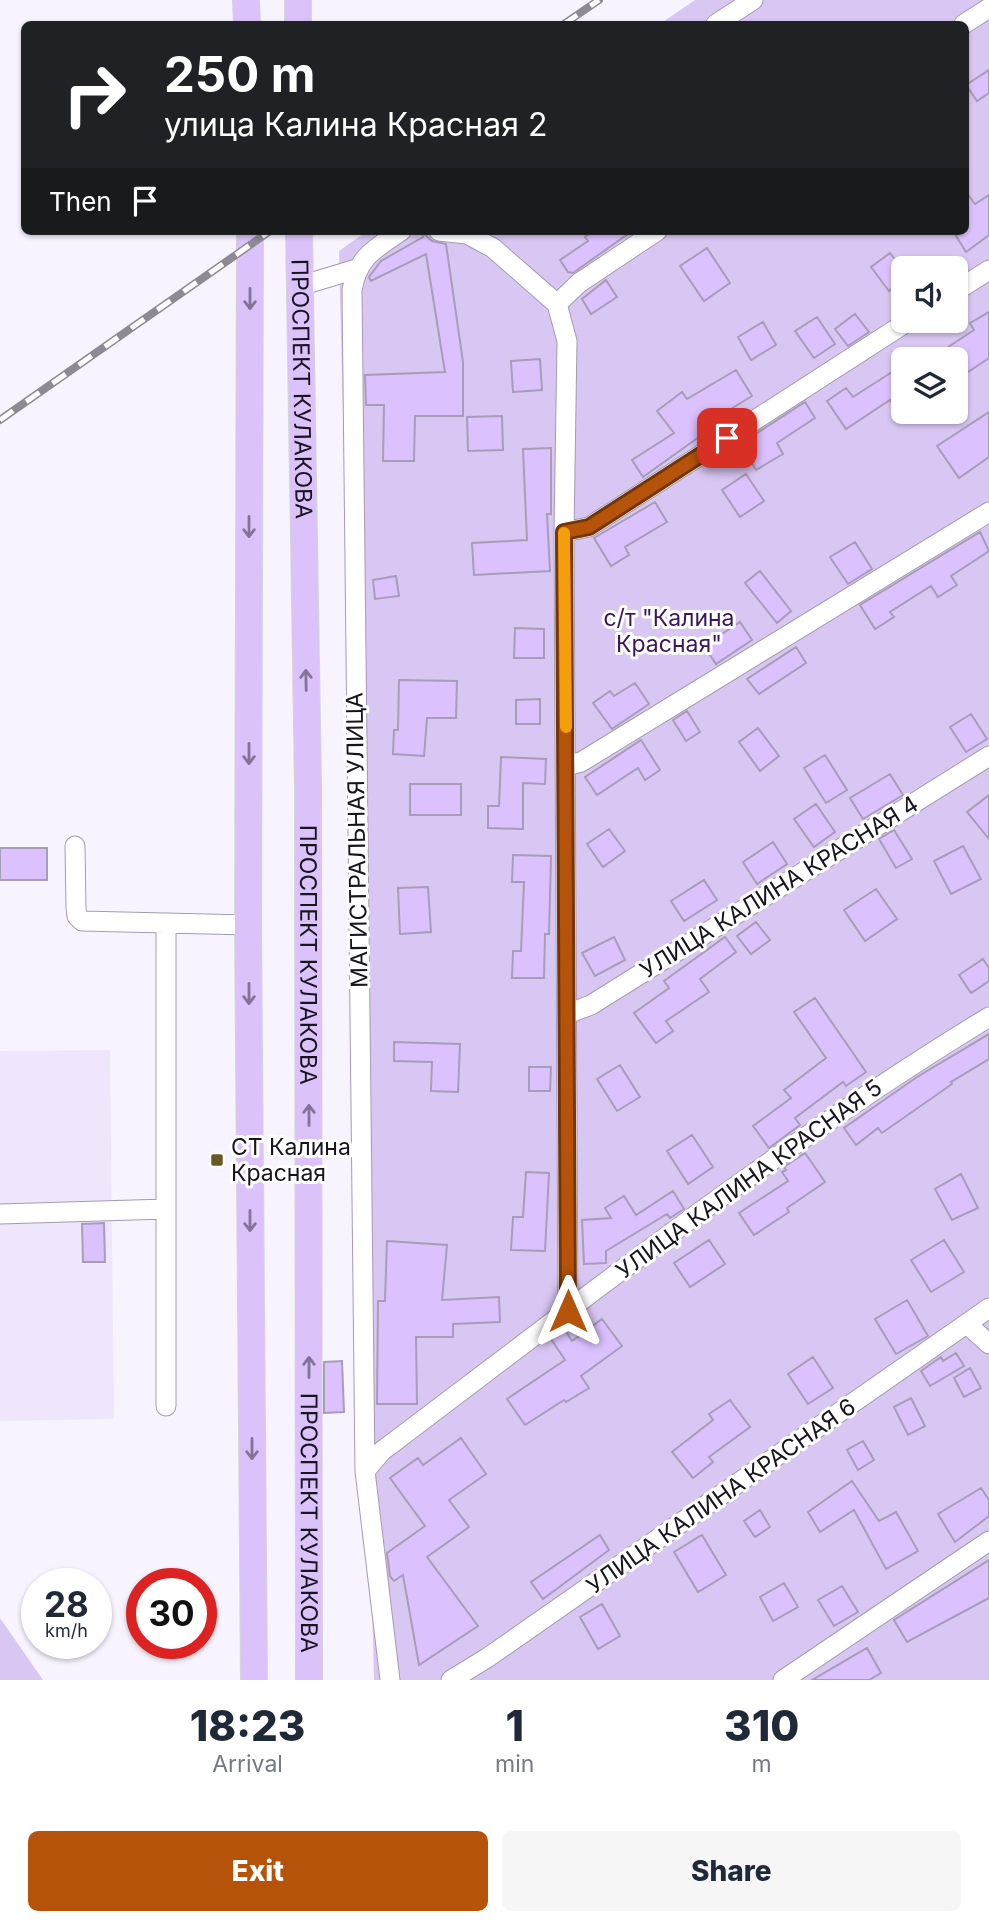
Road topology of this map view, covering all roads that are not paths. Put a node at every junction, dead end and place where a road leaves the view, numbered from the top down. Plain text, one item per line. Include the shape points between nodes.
1 (246, 0) edge
2 (298, 0) edge
3 (753, 0) edge
4 (989, 8) edge
5 (247, 21) edge
6 (298, 21) edge
7 (721, 21) edge
8 (969, 21) edge
9 (250, 235) edge
10 (299, 235) edge
11 (395, 235) edge
12 (469, 235) edge
13 (651, 235) edge
14 (356, 269) junction
15 (989, 270) edge
16 (968, 283) edge
17 (300, 286) junction
18 (557, 304) junction
19 (891, 332) edge
20 (989, 512) edge
21 (564, 532) junction
22 (989, 756) edge
23 (566, 766) junction
24 (75, 846) dead end
25 (166, 923) junction
26 (248, 925) junction
27 (567, 1014) junction
28 (989, 1017) edge
29 (166, 1209) junction
30 (0, 1214) edge
31 (989, 1308) edge
32 (568, 1311) junction
33 (967, 1324) junction
34 (989, 1344) edge
35 (166, 1406) dead end
36 (365, 1471) junction
37 (989, 1541) edge
38 (254, 1680) edge
39 (309, 1680) edge
40 (390, 1680) edge
41 (450, 1680) edge
42 (783, 1680) edge

1 - 5 main road
2 - 6 main road
3 - 7 street
4 - 8 street
9 -> 26 main road
10 - 17 main road, ПРОСПЕКТ КУЛАКОВА
11 - 14 street
12 - 18 street via 493,248
13 - 18 street via 579,283
14 - 17 street
14 - 36 street, МАГИСТРАЛЬНАЯ УЛИЦА via 352,353
15 - 16 street
39 -> 17 main road, ПРОСПЕКТ КУЛАКОВА via 308,786
18 - 21 street via 567,341
19 - 21 street via 589,527
20 - 23 street via 581,762
21 - 23 street
22 - 27 street, УЛИЦА КАЛИНА КРАСНАЯ 4 via 591,1005
23 - 27 street
24 - 25 street via 77,916 82,920
25 - 26 street
25 - 29 street
26 -> 38 main road
27 - 32 street
28 - 32 street, УЛИЦА КАЛИНА КРАСНАЯ 5 via 886,1080
29 - 30 street
29 - 35 street
31 - 33 street, УЛИЦА КАЛИНА КРАСНАЯ 6
32 - 36 street, УЛИЦА КАЛИНА КРАСНАЯ 5 via 382,1451
33 - 34 street
33 - 41 street, УЛИЦА КАЛИНА КРАСНАЯ 6
36 - 40 street, МАГИСТРАЛЬНАЯ УЛИЦА
37 - 42 street

